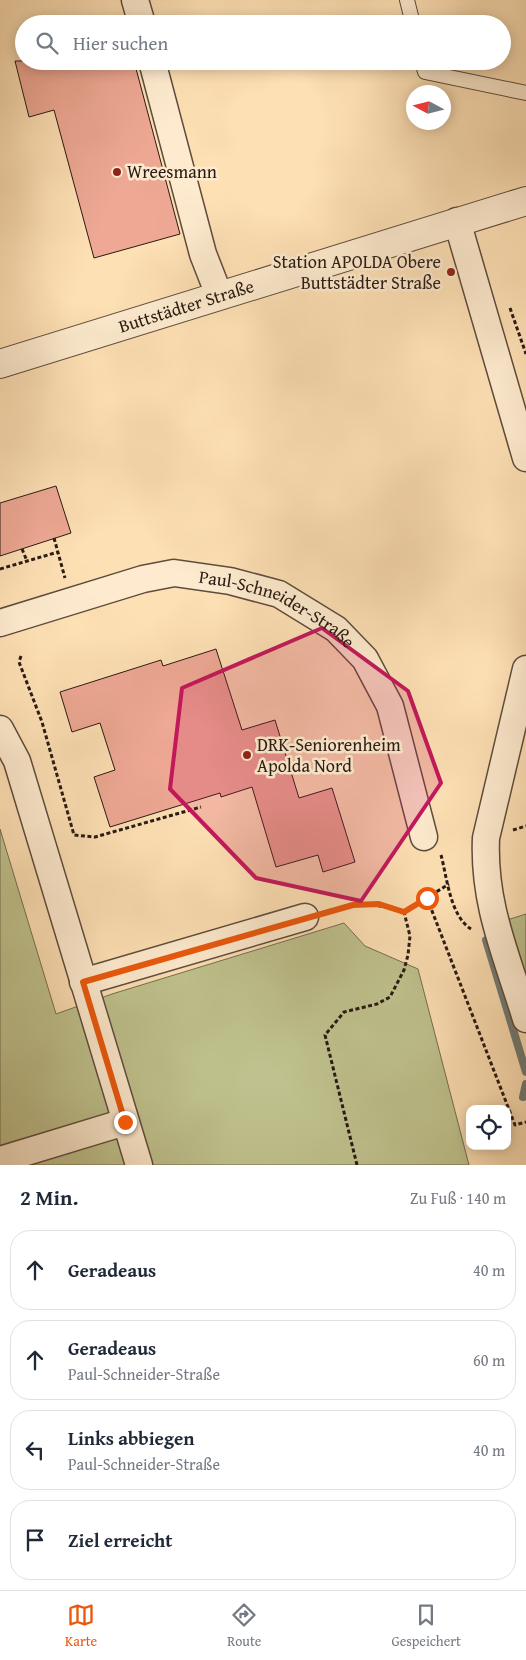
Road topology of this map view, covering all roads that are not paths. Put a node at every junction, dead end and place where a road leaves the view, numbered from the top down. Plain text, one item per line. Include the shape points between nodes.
1 (135, 0) edge
2 (407, 0) edge
3 (139, 15) edge
4 (411, 15) edge
5 (154, 70) edge
6 (424, 70) edge
7 (526, 94) edge
8 (526, 201) edge
9 (457, 221) junction
10 (219, 295) junction
11 (0, 364) edge
12 (526, 458) edge
13 (0, 623) edge
14 (526, 669) edge
15 (0, 729) edge
16 (432, 844) road end
17 (305, 917) road end
18 (83, 982) junction
19 (526, 1019) edge
20 (125, 1122) junction
21 (0, 1160) edge
22 (139, 1165) edge

1 - 3 street
2 - 4 lane
5 - 10 street via 203,254
6 - 7 lane
8 - 9 street, Buttstädter Straße
9 - 10 street, Buttstädter Straße
9 - 12 street
10 - 11 street, Buttstädter Straße
13 - 16 street, Paul-Schneider-Straße via 143,579 174,573 230,581 280,594 336,630 365,659 390,706
14 - 19 street via 486,838 485,861 495,926
15 - 18 street via 17,761
17 - 18 street
18 - 20 street
20 - 21 street
20 - 22 street

